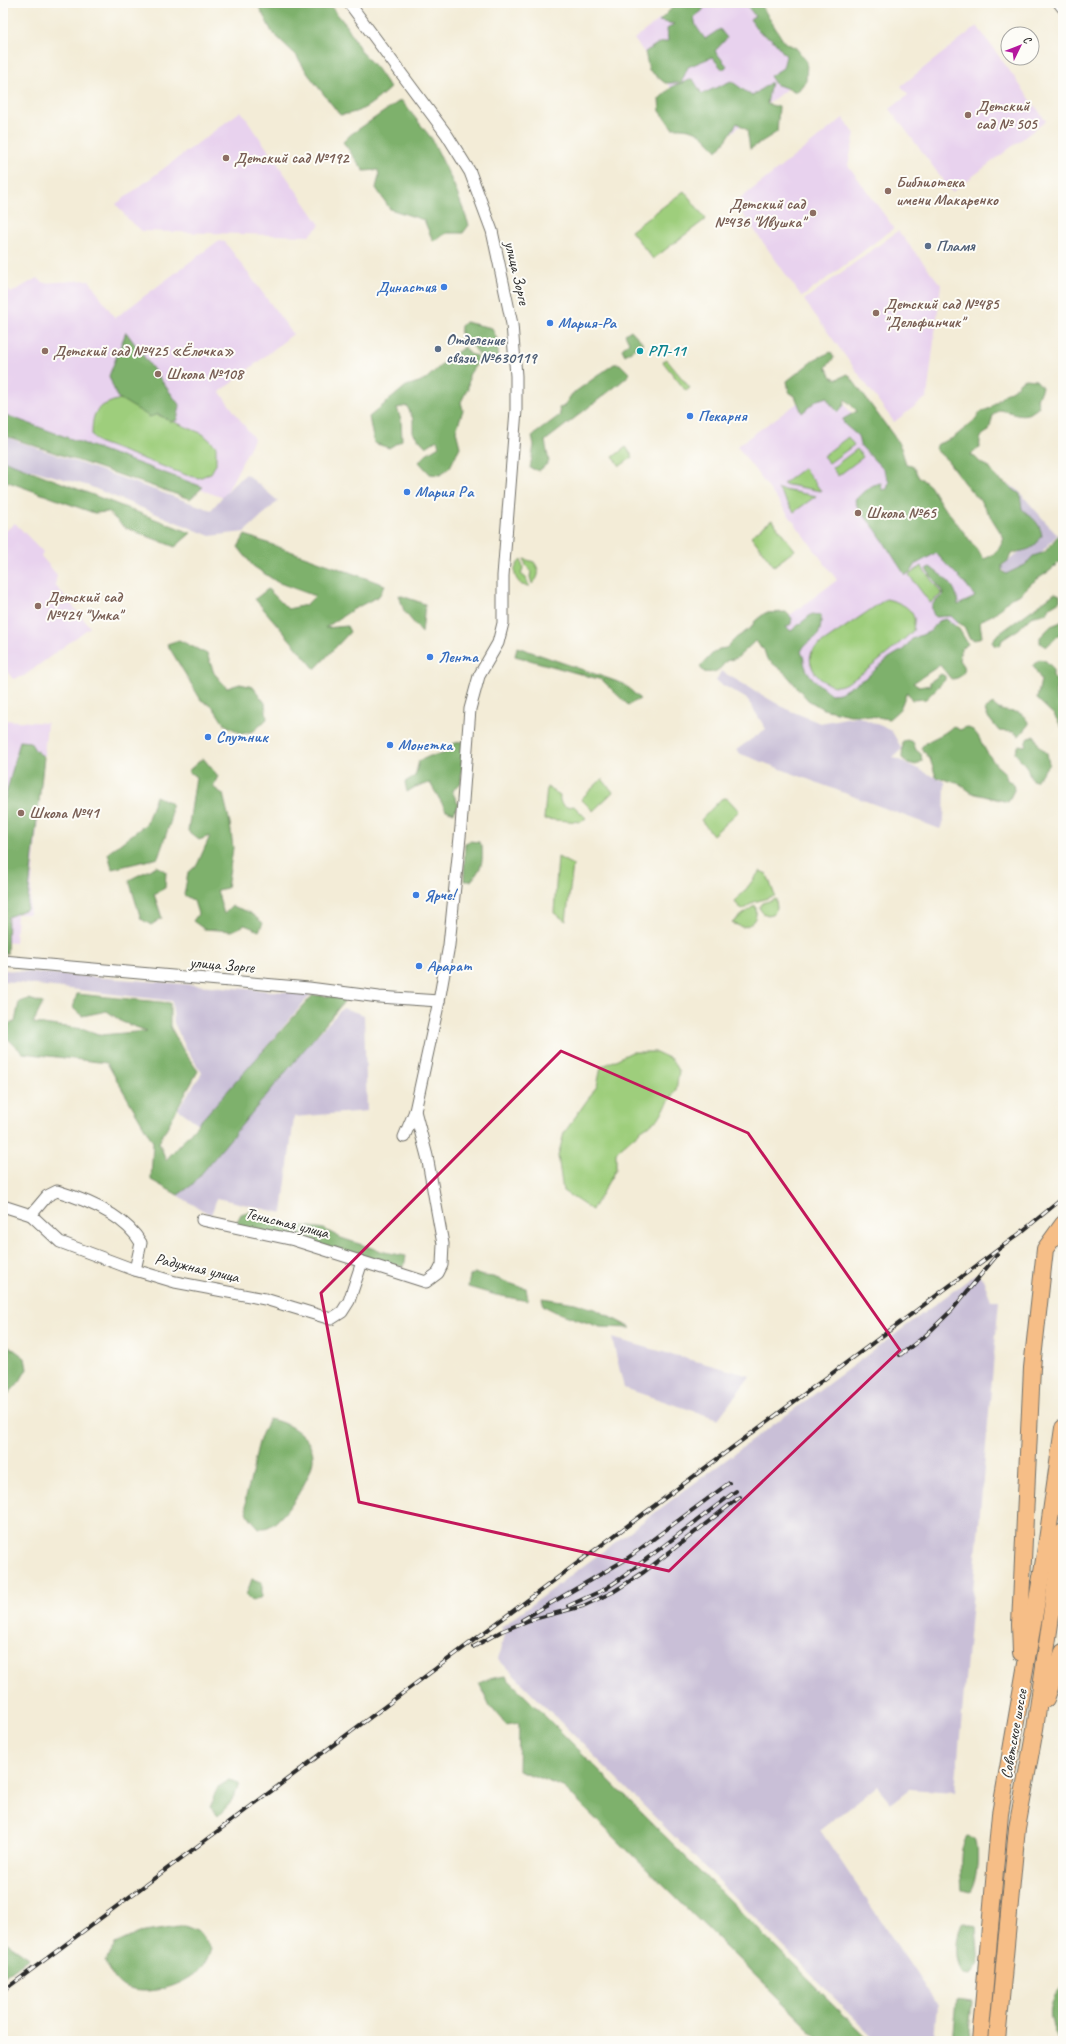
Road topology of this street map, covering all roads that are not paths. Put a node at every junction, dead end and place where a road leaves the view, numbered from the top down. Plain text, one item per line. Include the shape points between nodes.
1 (349, 3) edge
2 (1059, 3) edge
3 (1063, 8) edge
4 (3, 961) edge
5 (439, 1001) junction
6 (415, 1110) junction
7 (404, 1137) dead end
8 (3, 1206) edge
9 (31, 1215) junction
10 (202, 1220) dead end
11 (1063, 1224) edge
12 (362, 1262) junction
13 (135, 1270) junction
14 (1063, 1428) edge
15 (1063, 1532) edge
16 (1063, 1652) edge
17 (1022, 1683) junction
18 (1035, 1729) junction
19 (999, 1826) junction
20 (1018, 1828) junction
21 (980, 2041) edge
22 (998, 2041) edge

1 - 5 street, улица Зорге via 447,135 470,172 492,231 510,314 516,376 516,410 503,576 503,623 498,644 479,676 470,709 449,945
2 - 3 street
4 - 5 street, улица Зорге
5 - 6 street, улица Зорге
6 - 7 street, улица Зорге
6 - 12 street, Тенистая улица via 427,1156 443,1244 442,1265 438,1273 426,1282
8 - 9 street, Радужная улица
9 - 13 street, Радужная улица via 60,1242
9 - 13 street via 47,1196 57,1191 95,1206 134,1230 141,1243
10 - 12 street, Тенистая улица via 294,1240
11 - 17 highway via 1046,1249 1032,1368 1020,1624
12 - 13 street, Радужная улица via 349,1301 342,1312 331,1319 265,1300 175,1282
14 - 17 highway, Советское шоссе via 1045,1554
15 - 18 highway, Советское шоссе
16 - 18 highway
17 - 19 highway, Советское шоссе
18 - 20 highway, Советское шоссе
19 - 20 highway
19 - 21 highway, Советское шоссе
20 - 22 highway, Советское шоссе

